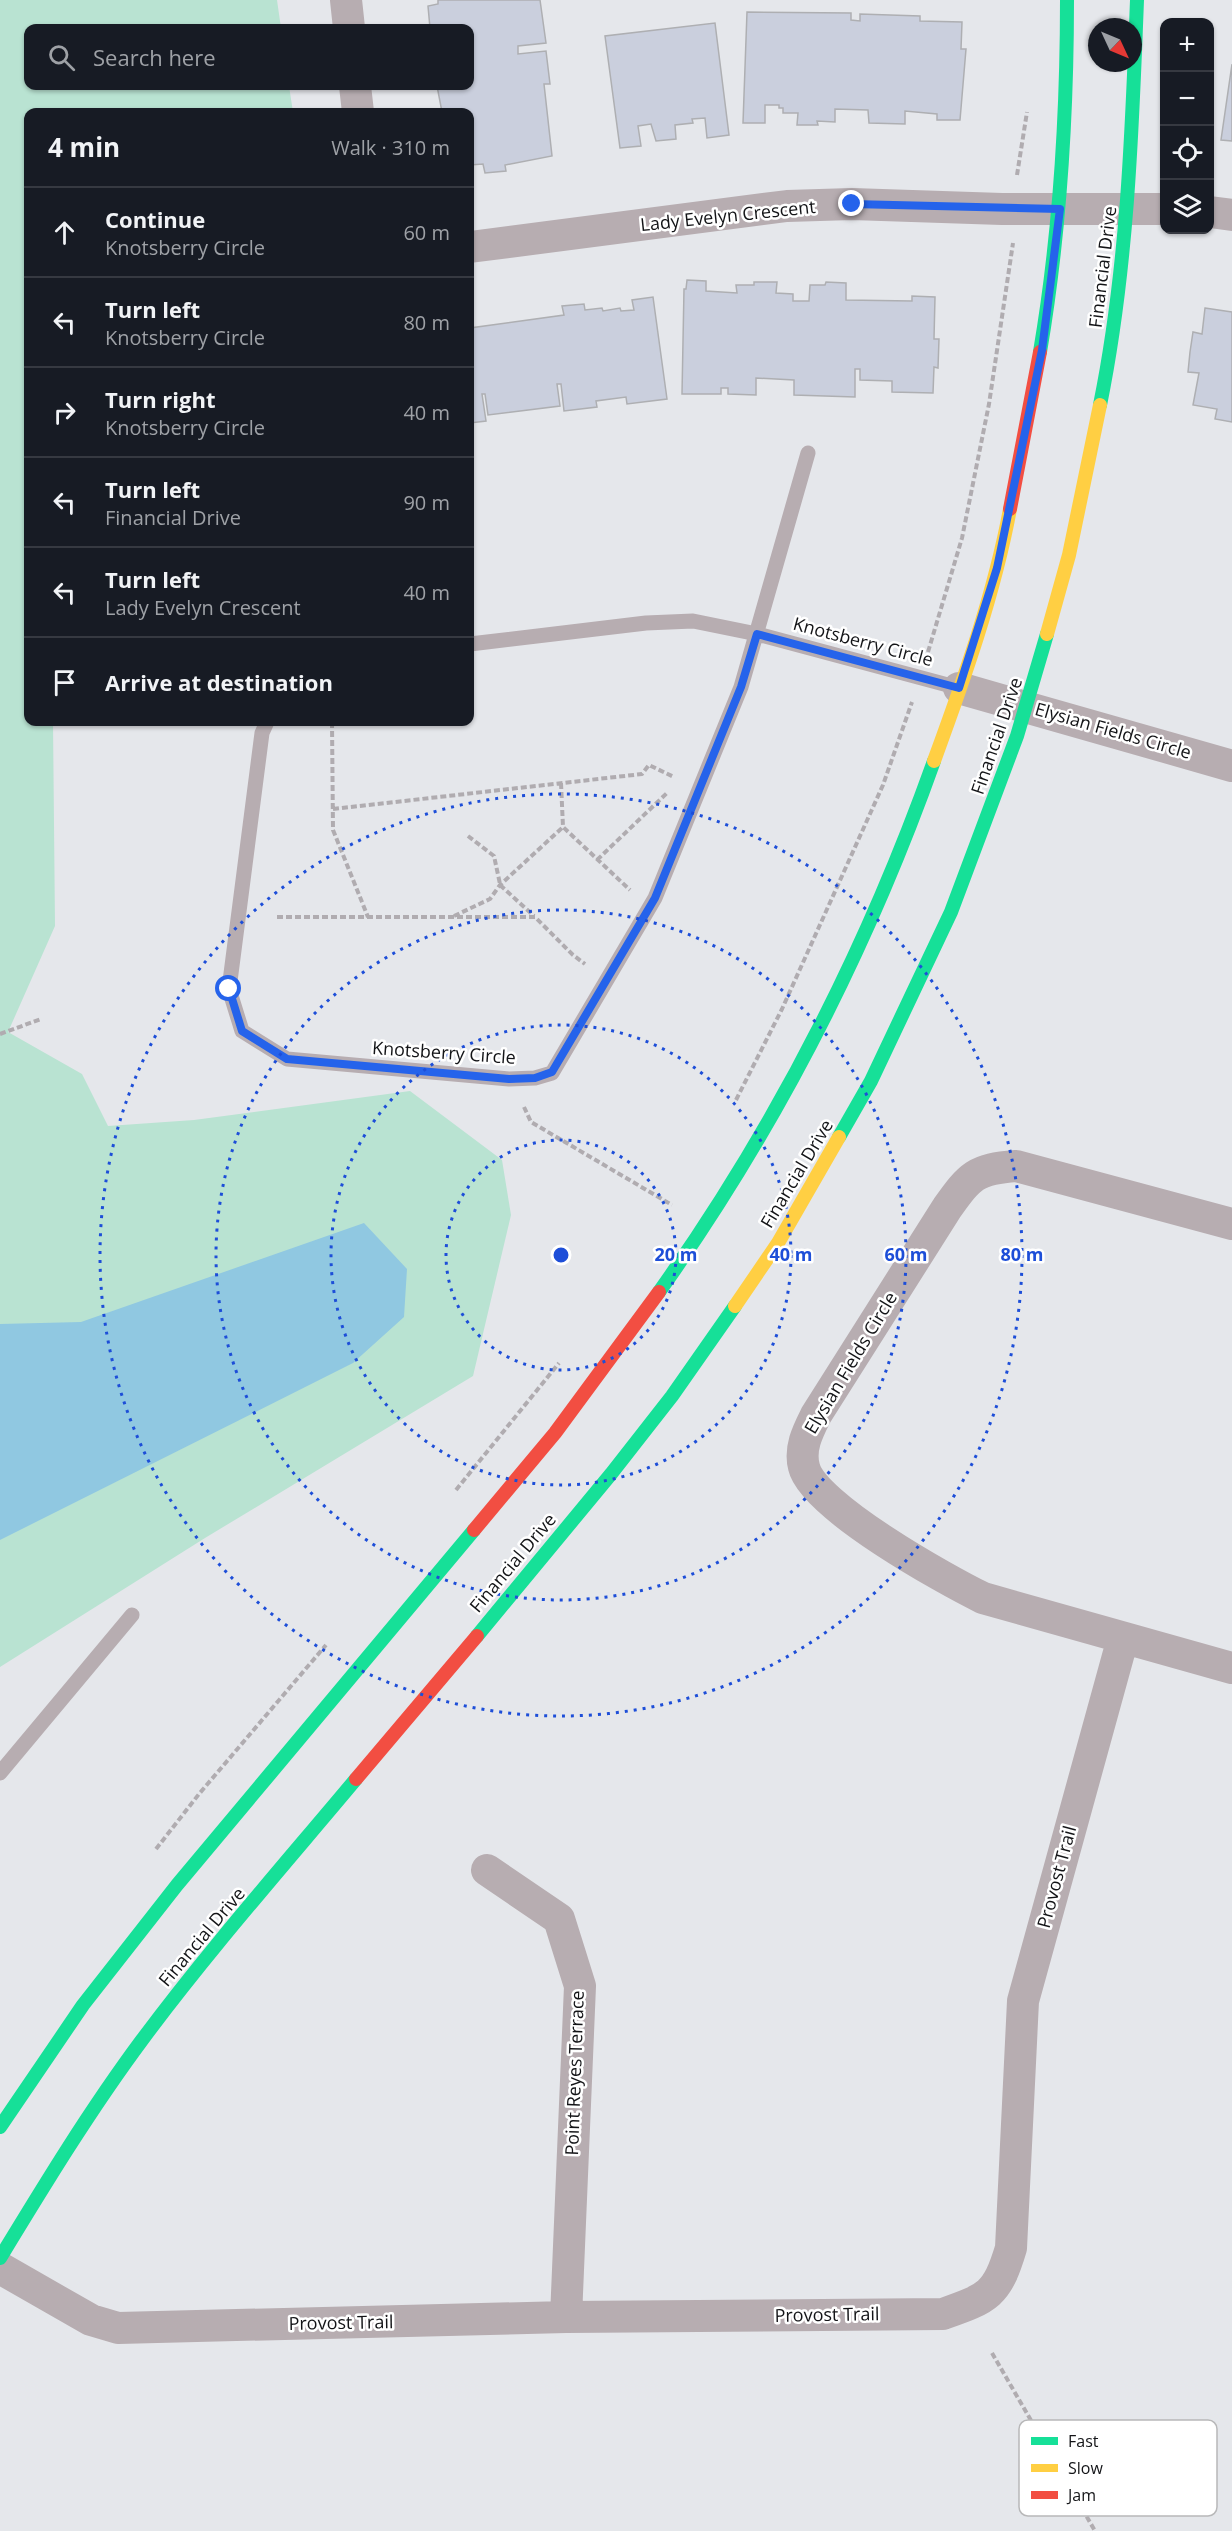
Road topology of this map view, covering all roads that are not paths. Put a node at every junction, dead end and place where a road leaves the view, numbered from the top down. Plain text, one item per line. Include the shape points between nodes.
1 (345, 0) edge
2 (1067, 0) edge
3 (1137, 0) edge
4 (348, 24) edge
5 (355, 90) edge
6 (358, 108) edge
7 (1060, 209) junction
8 (1128, 209) junction
9 (1160, 209) edge
10 (1214, 213) edge
11 (1232, 215) edge
12 (474, 246) edge
13 (808, 453) dead end
14 (757, 634) junction
15 (474, 644) edge
16 (959, 688) junction
17 (1028, 707) junction
18 (265, 726) edge
19 (1232, 766) edge
20 (1232, 1224) edge
21 (132, 1615) dead end
22 (1123, 1638) junction
23 (1232, 1668) edge
24 (0, 1773) edge
25 (487, 1870) dead end
26 (0, 2127) edge
27 (0, 2258) edge
28 (0, 2268) edge
29 (566, 2317) junction

1 - 4 street
2 - 7 street
3 - 8 street, Financial Drive
5 - 6 street
7 - 8 street, Lady Evelyn Crescent
7 - 12 street, Lady Evelyn Crescent via 787,206
7 - 16 street via 1042,350 997,568
8 - 9 street, Lady Evelyn Crescent
8 - 17 street, Financial Drive via 1115,324 1089,472
10 - 11 street
13 - 14 lane, Knotsberry Circle
14 - 15 lane, Knotsberry Circle via 693,621
14 - 16 lane, Knotsberry Circle
14 - 18 lane, Knotsberry Circle via 741,687 655,898 552,1072 535,1078 287,1059 242,1031 229,989
16 - 17 street, Elysian Fields Circle
16 - 26 street via 921,798 817,1034 763,1131 669,1281 555,1433 177,1885 83,2006
17 - 19 street, Elysian Fields Circle
17 - 27 street, Financial Drive via 946,923 901,1019 830,1157 718,1332 609,1476 164,2011 90,2112
20 - 22 street, Elysian Fields Circle via 1016,1166 990,1168 967,1180 947,1208 816,1415 803,1443 804,1468 817,1489 837,1508 954,1583 983,1598
21 - 24 lane
22 - 23 street, Elysian Fields Circle
22 - 29 street, Provost Trail via 1023,2001 1011,2248 1002,2278 980,2301 943,2314
25 - 29 street, Point Reyes Terrace via 559,1919 580,1986
28 - 29 street, Provost Trail via 91,2320 118,2328

